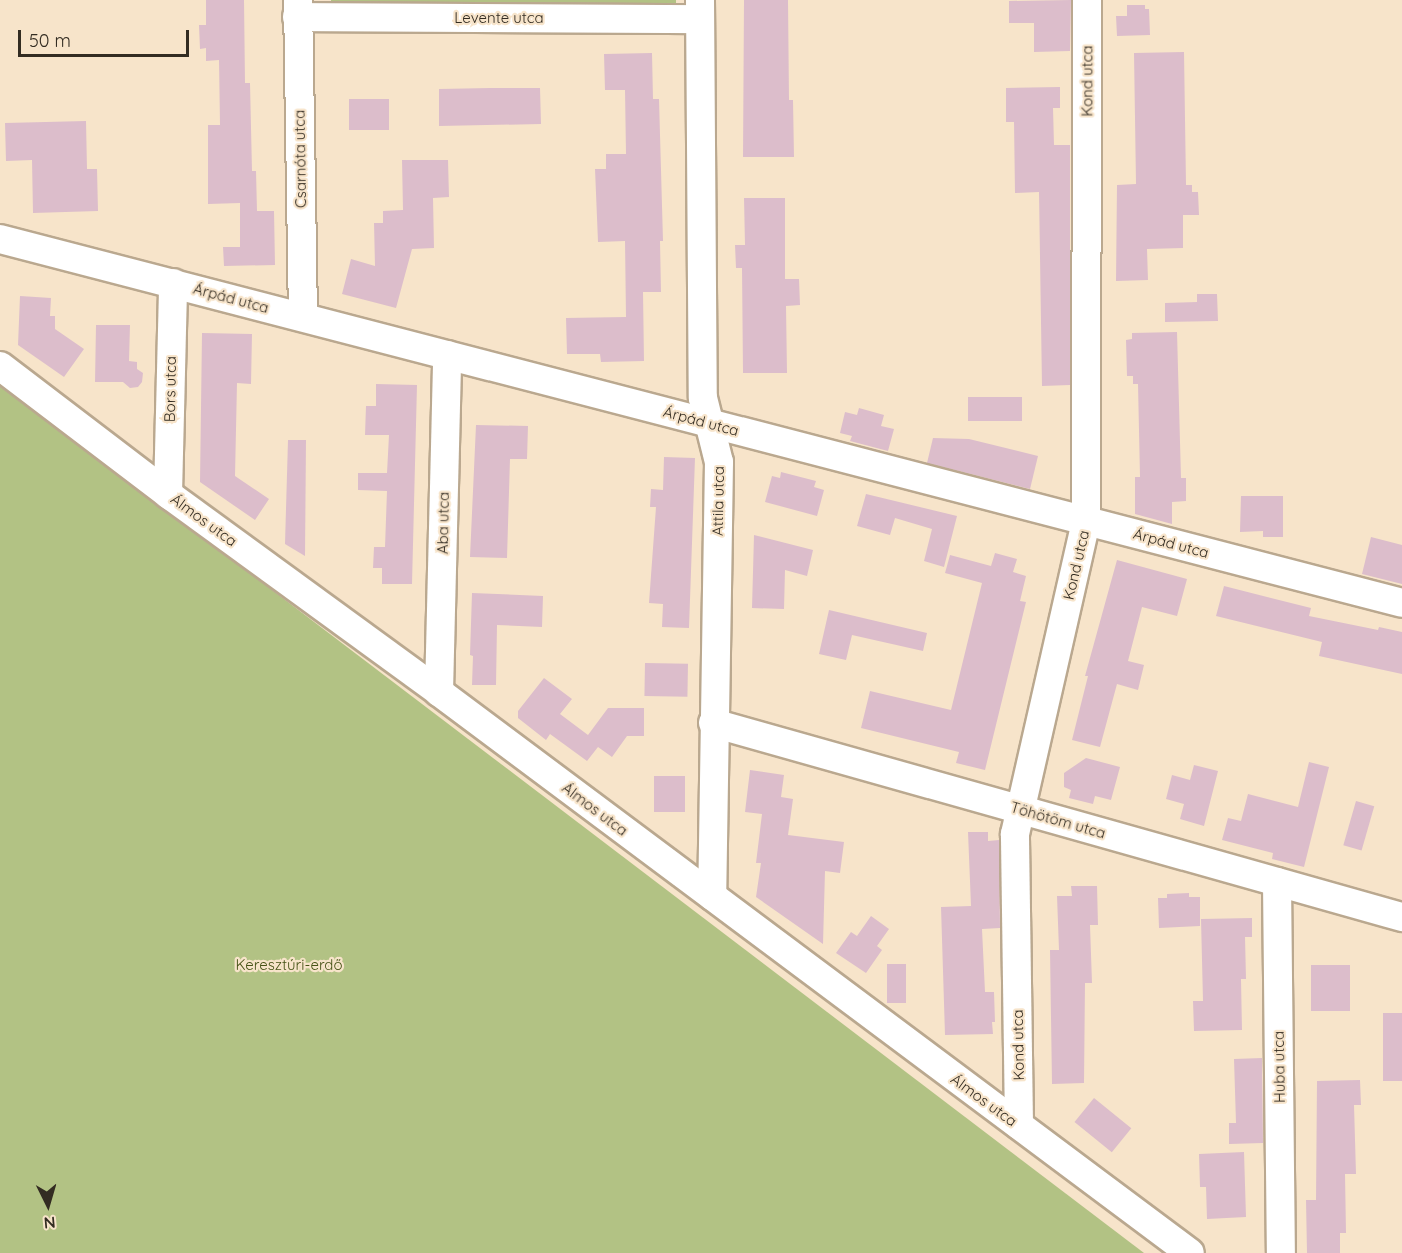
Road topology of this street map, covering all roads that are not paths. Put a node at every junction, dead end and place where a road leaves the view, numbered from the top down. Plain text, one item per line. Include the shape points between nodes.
1 (1087, 0) edge
2 (297, 9) edge
3 (700, 9) edge
4 (0, 239) edge
5 (173, 283) junction
6 (303, 317) junction
7 (447, 355) junction
8 (0, 366) edge
9 (710, 423) junction
10 (168, 494) junction
11 (1086, 521) junction
12 (1402, 603) edge
13 (439, 692) junction
14 (713, 723) junction
15 (1021, 810) junction
16 (1277, 882) junction
17 (712, 896) junction
18 (1402, 917) edge
19 (1019, 1125) junction
20 (1190, 1253) edge
21 (1281, 1253) edge

1 - 11 street, Kond utca
2 - 3 street, Levente utca
2 - 6 street, Csarnóta utca
3 - 9 street, Attila utca via 702,398
4 - 5 street, Árpád utca
5 - 6 street, Árpád utca
5 - 10 street, Bors utca
6 - 7 street, Árpád utca
7 - 9 street, Árpád utca
7 - 13 street, Aba utca
8 - 10 street, Álmos utca
9 - 11 street, Árpád utca
9 - 14 street, Attila utca via 719,462
10 - 13 street, Álmos utca
11 - 12 street, Árpád utca
11 - 15 street, Kond utca
13 - 17 street, Álmos utca
14 - 15 street, Töhötöm utca
14 - 17 street, Attila utca
15 - 16 street, Töhötöm utca
15 - 19 street, Kond utca via 1015,834
16 - 18 street, Töhötöm utca
16 - 21 street, Huba utca
17 - 19 street, Álmos utca
19 - 20 street, Álmos utca

